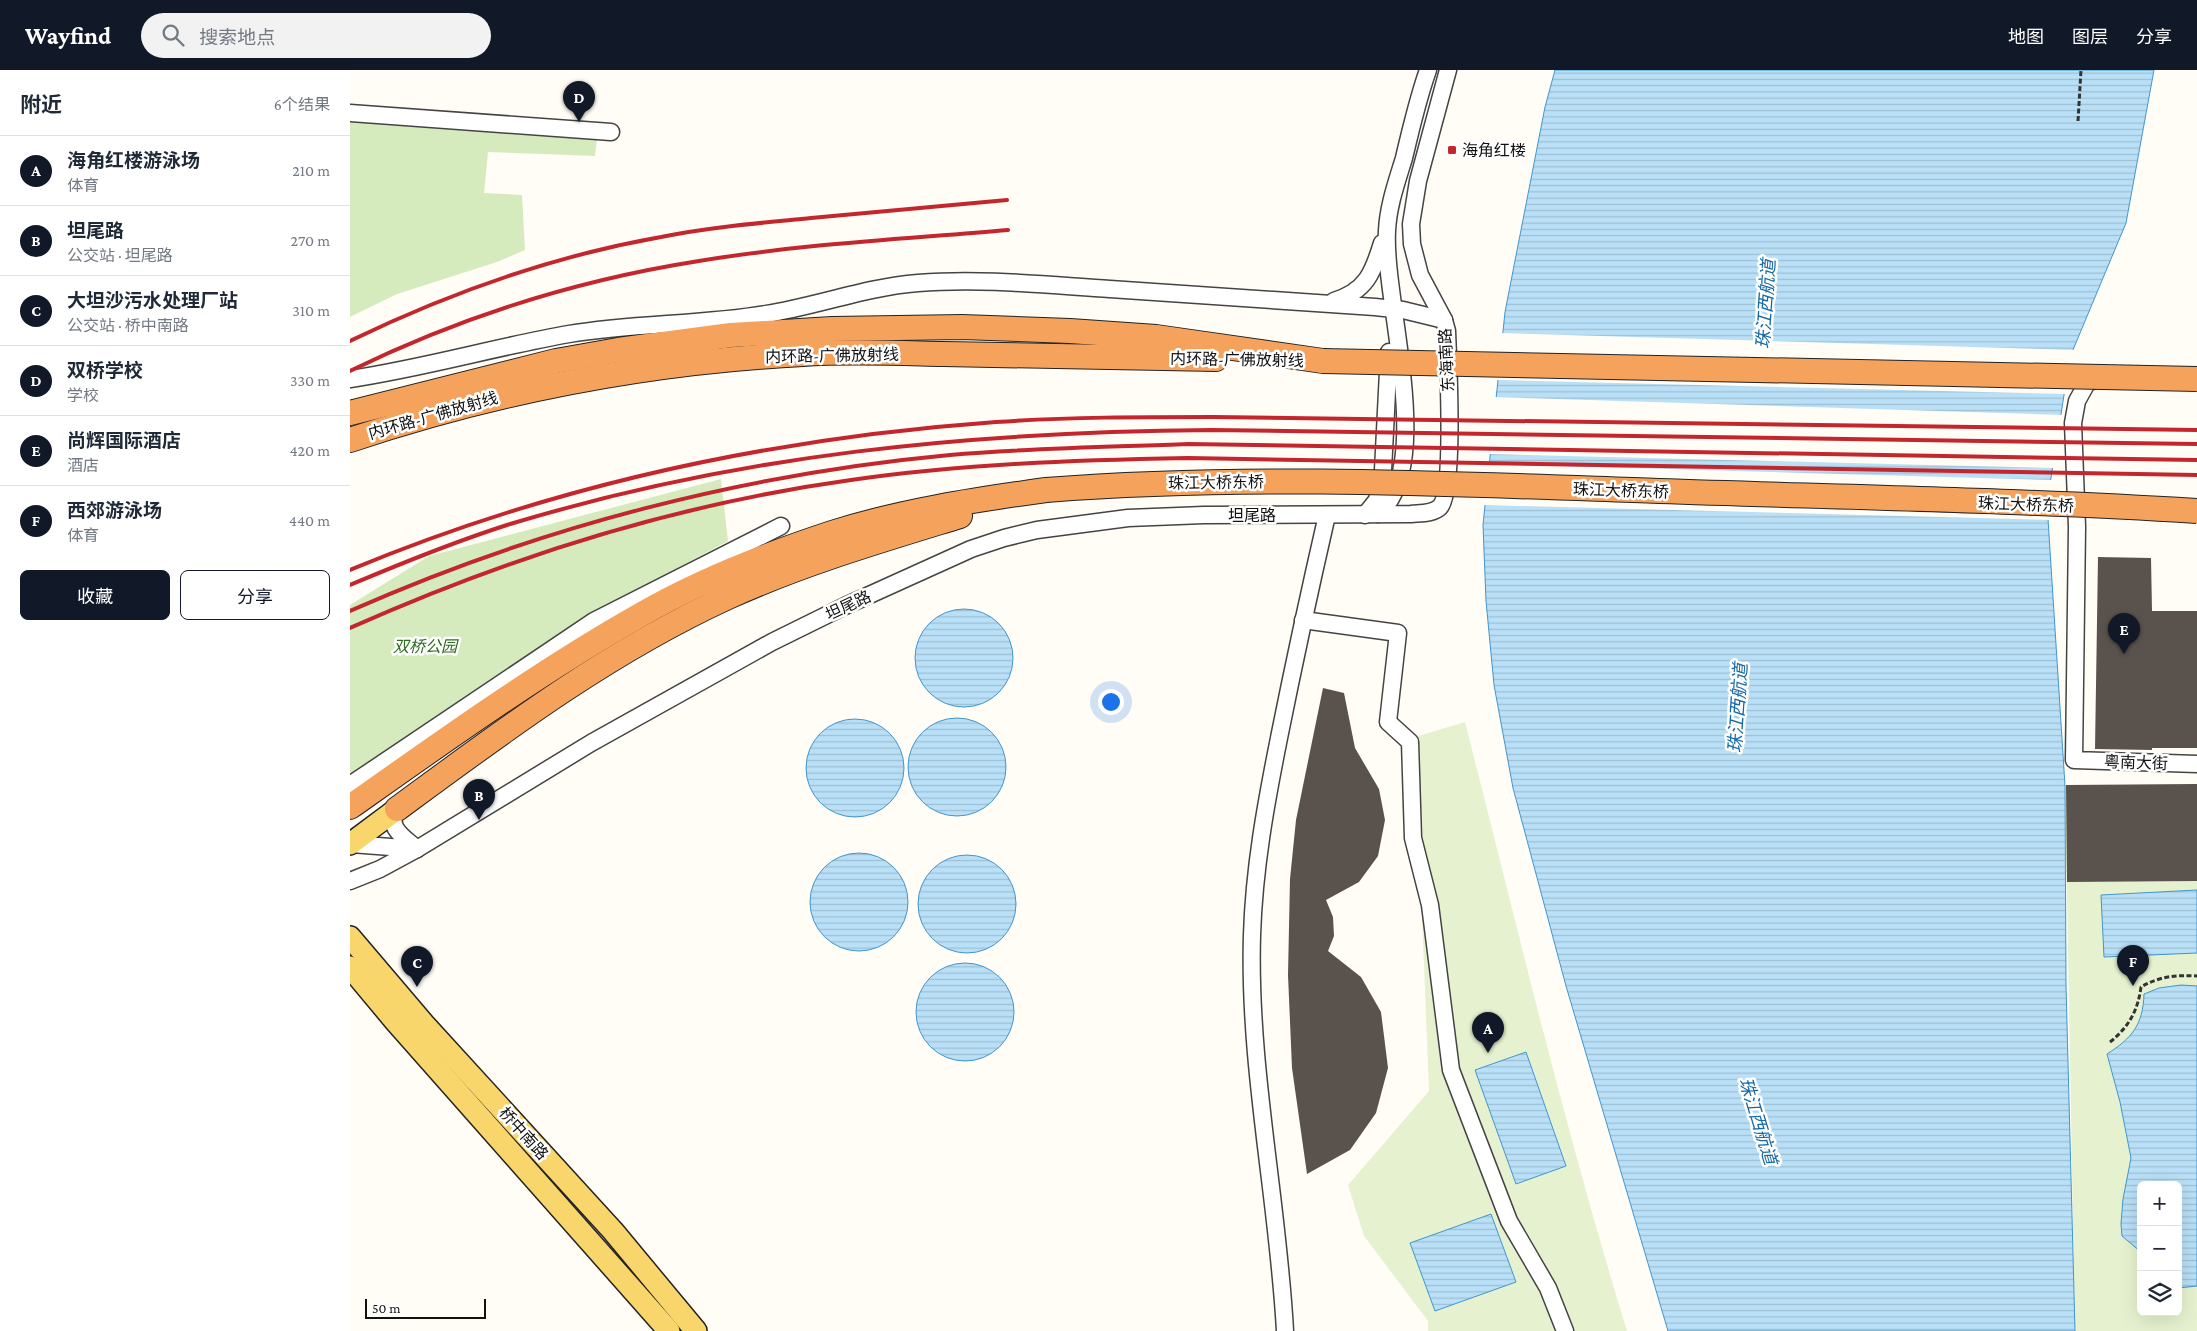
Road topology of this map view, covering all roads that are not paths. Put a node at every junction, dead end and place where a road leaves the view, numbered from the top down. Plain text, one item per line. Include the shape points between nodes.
1 (1428, 70) edge
2 (1448, 70) edge
3 (350, 113) edge
4 (611, 132) dead end
5 (1387, 230) junction
6 (1327, 303) junction
7 (1392, 309) junction
8 (1444, 320) junction
9 (1323, 361) junction
10 (2162, 372) dead end
11 (2089, 378) junction
12 (350, 379) edge
13 (2197, 379) edge
14 (2197, 385) edge
15 (350, 413) edge
16 (350, 440) edge
17 (1046, 490) junction
18 (2197, 506) edge
19 (2149, 508) junction
20 (2197, 511) edge
21 (1372, 514) junction
22 (1327, 515) junction
23 (781, 526) dead end
24 (1303, 620) junction
25 (2197, 764) edge
26 (350, 785) edge
27 (350, 807) edge
28 (397, 808) junction
29 (350, 844) edge
30 (417, 849) junction
31 (350, 880) edge
32 (350, 937) edge
33 (350, 967) edge
34 (669, 1331) edge
35 (696, 1331) edge
36 (1285, 1331) edge
37 (1565, 1331) edge

1 - 5 street
2 - 8 street, 东海南路 via 1418,181 1411,224 1420,275
3 - 4 street
5 - 6 street via 1371,274 1363,285 1355,293
5 - 7 street
6 - 7 street
6 - 12 street via 1065,286 918,283 762,315 570,334
7 - 8 street
7 - 21 street via 1383,470
8 - 21 street, 东海南路 via 1448,354 1448,450 1444,499 1440,507 1424,513
9 - 11 highway, bridge
9 - 15 highway via 1156,337 1080,331 871,328 731,335 556,361
9 - 16 highway, 内环路-广佛放射线 via 868,353 747,358 582,379 517,392 401,422
10 - 25 street, 粵南大街 via 2115,371 2087,383 2077,401 2072,423 2078,527 2074,760
11 - 13 highway, bridge
11 - 14 highway, bridge
17 - 19 highway, 珠江大桥东桥, bridge via 1170,482 1336,482
17 - 27 highway via 936,507 834,533 701,585 644,613 558,665
17 - 28 highway via 856,548 729,597 598,666
18 - 19 highway, bridge
19 - 20 highway, 珠江大桥东桥, bridge
21 - 22 street, 东海南路
22 - 24 street
22 - 30 street, 坦尾路 via 1204,514 1128,518 1036,530 971,549 846,606 733,663 576,752
23 - 26 street via 594,621
24 - 36 street via 1264,812 1252,935 1258,1064
24 - 37 street via 1398,633 1388,722 1410,742 1413,838 1430,905 1452,1070 1509,1221 1548,1288
28 - 29 main road
28 - 30 street via 392,824
29 - 30 street
30 - 31 street, 坦尾路 via 380,869
32 - 35 main road, 桥中南路 via 424,1024 613,1231
33 - 34 main road, 桥中南路

